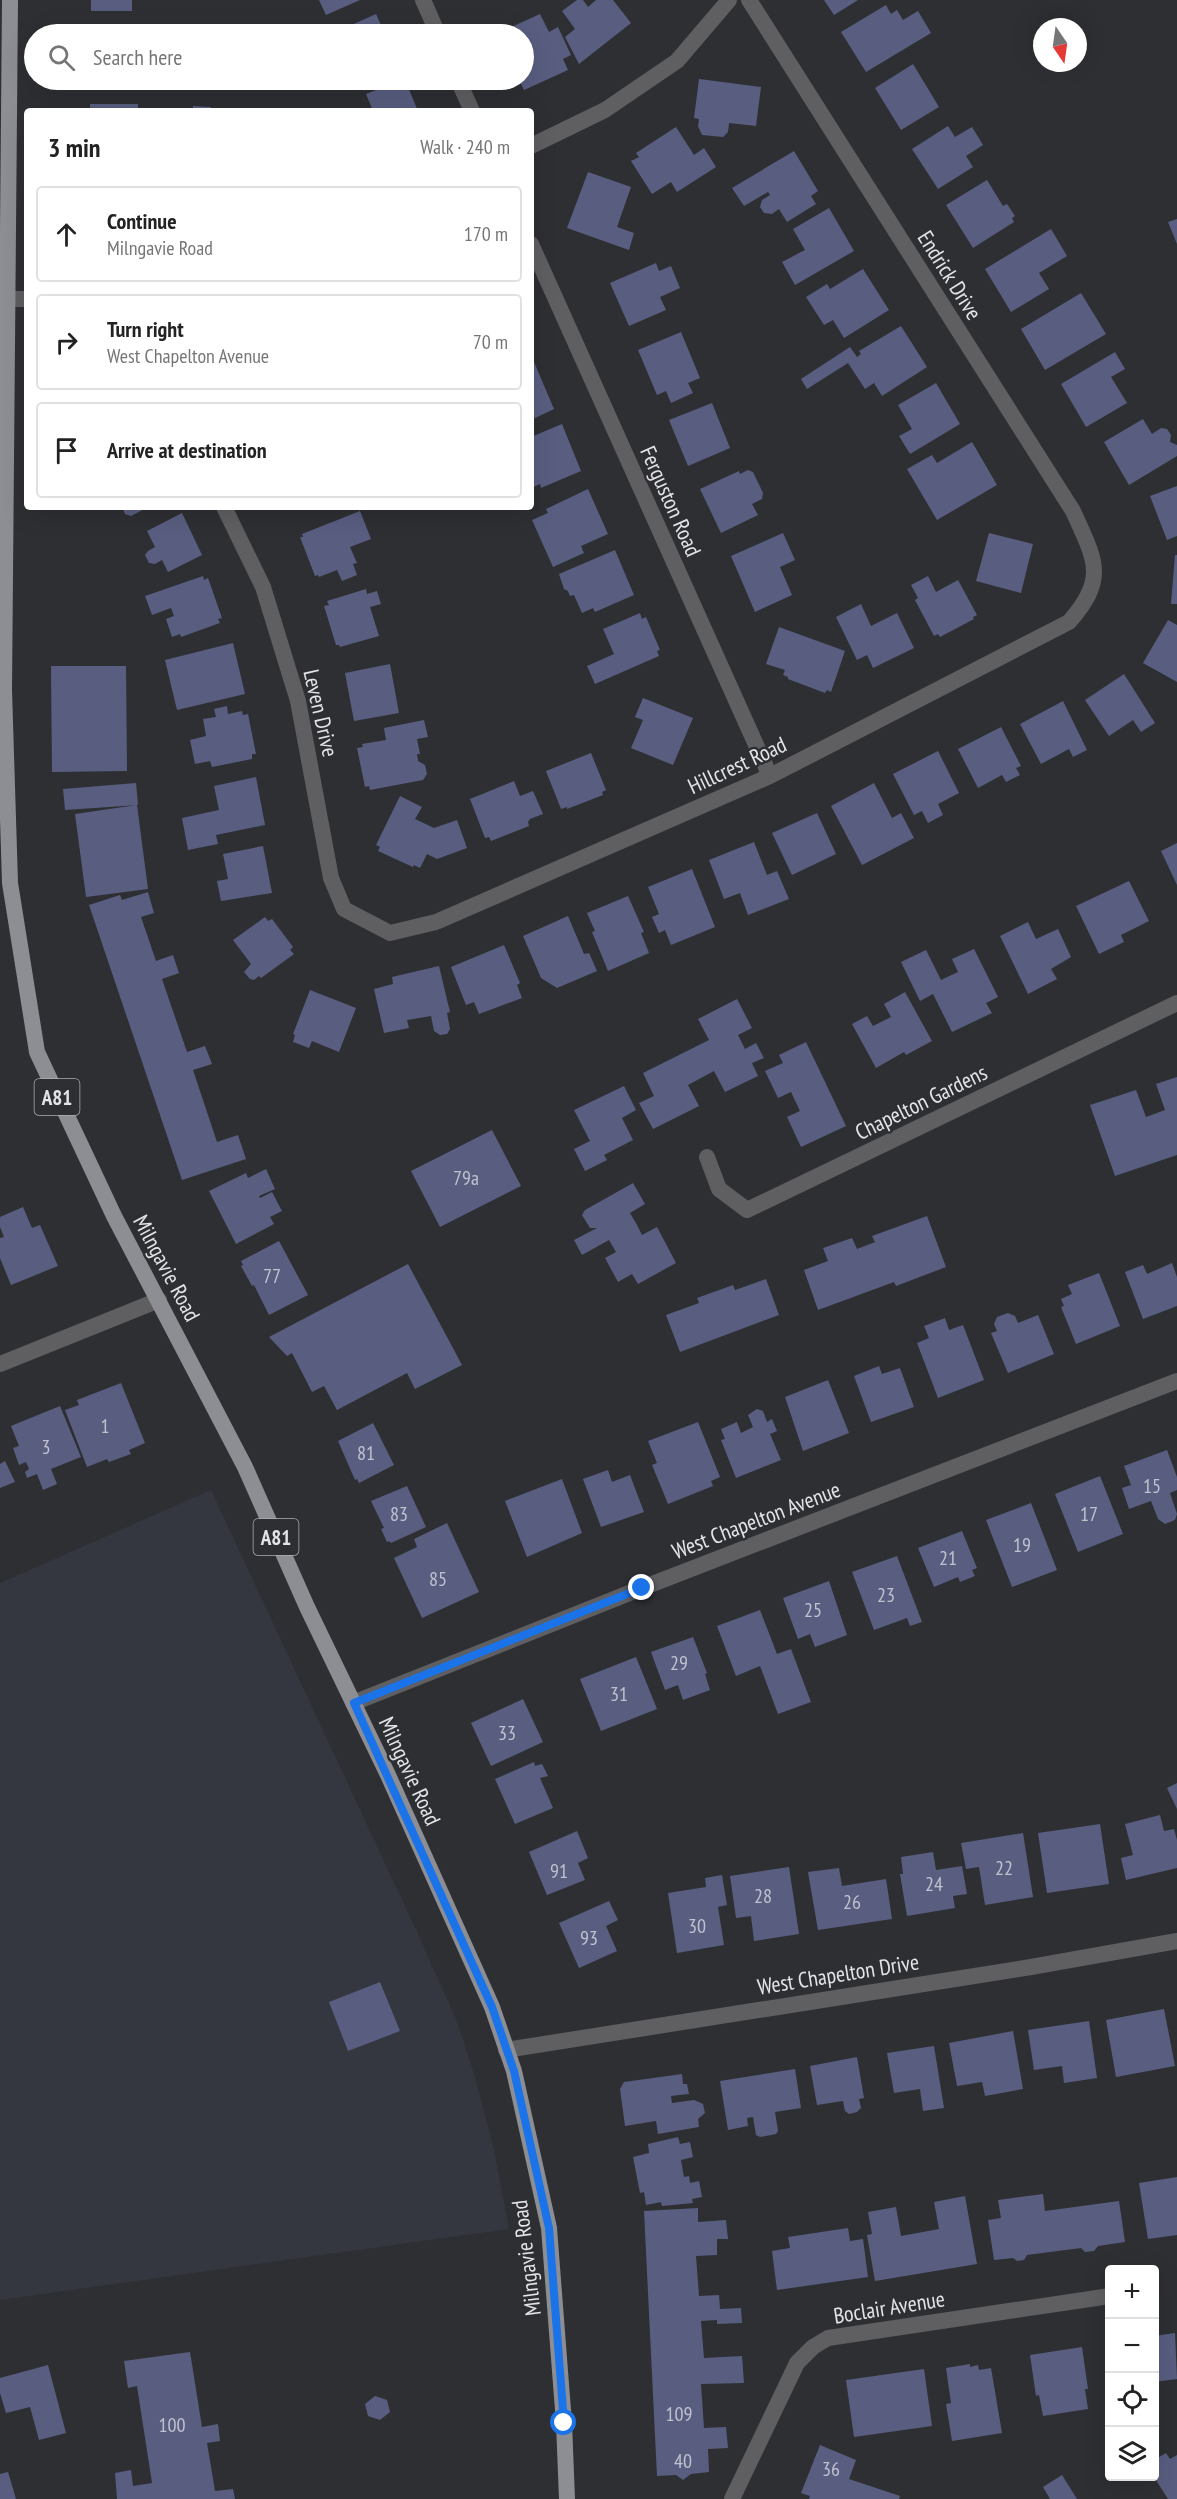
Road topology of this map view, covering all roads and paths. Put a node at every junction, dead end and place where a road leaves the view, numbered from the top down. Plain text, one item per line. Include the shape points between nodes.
1 (10, 0) edge
2 (423, 0) edge
3 (729, 0) edge
4 (749, 0) edge
5 (434, 24) edge
6 (463, 90) edge
7 (471, 108) edge
8 (534, 145) edge
9 (534, 251) edge
10 (6, 299) junction
11 (24, 299) edge
12 (225, 510) edge
13 (1095, 580) joint
14 (2, 690) edge
15 (770, 776) junction
16 (368, 922) joint
17 (1177, 1003) edge
18 (707, 1157) dead end
19 (159, 1300) junction
20 (0, 1364) edge
21 (1177, 1381) edge
22 (354, 1703) junction
23 (1177, 1941) edge
24 (506, 2050) junction
25 (1105, 2296) edge
26 (567, 2499) edge
27 (732, 2499) edge

1 - 10 main road, Milngavie Road / A81
2 - 5 street
3 - 8 street via 677,60 605,110
4 - 13 street, Endrick Drive via 1073,511 1090,549
6 - 7 street
9 - 15 street, Ferguston Road
10 - 11 street
10 - 14 main road, Milngavie Road / A81
12 - 16 street, Leven Drive via 263,586 298,701 331,878 344,909
13 - 15 street, Hillcrest Road via 1084,605 1069,622
14 - 19 main road, Milngavie Road / A81 via 10,883 36,1052
15 - 16 street, Hillcrest Road via 436,922 390,933
17 - 18 street, Chapelton Gardens via 747,1210 719,1189
19 - 20 street
19 - 22 main road, Milngavie Road / A81 via 245,1467
21 - 22 street, West Chapelton Avenue
22 - 24 main road, Milngavie Road / A81 via 492,2007
23 - 24 street, West Chapelton Drive
24 - 26 main road, Milngavie Road / A81 via 521,2099 549,2228
25 - 27 street, Boclair Avenue via 828,2338 797,2363

